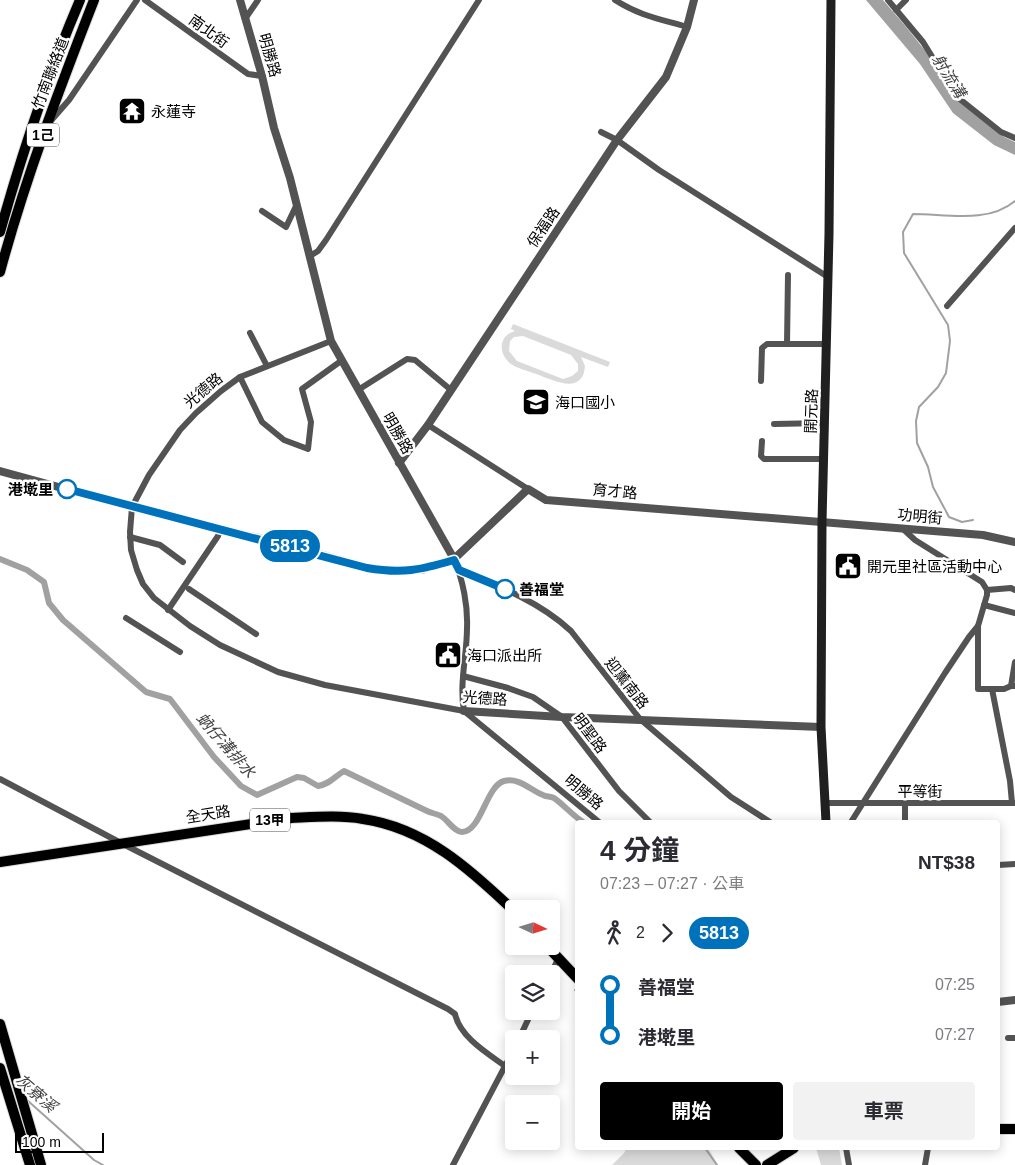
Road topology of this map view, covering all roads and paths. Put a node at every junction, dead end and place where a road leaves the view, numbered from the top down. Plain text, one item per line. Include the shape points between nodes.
1 (80, 0) edge
2 (94, 0) edge
3 (137, 0) edge
4 (145, 0) edge
5 (240, 0) edge
6 (258, 0) edge
7 (479, 0) edge
8 (615, 0) edge
9 (694, 0) edge
10 (831, 0) edge
11 (888, 0) edge
12 (906, 0) edge
13 (896, 10) junction
14 (245, 19) junction
15 (687, 27) junction
16 (262, 76) junction
17 (60, 85) junction
18 (74, 92) junction
19 (47, 124) junction
20 (602, 132) dead end
21 (1015, 138) edge
22 (617, 140) junction
23 (297, 204) junction
24 (262, 211) dead end
25 (1015, 228) edge
26 (0, 232) edge
27 (310, 256) junction
28 (0, 272) edge
29 (788, 275) dead end
30 (828, 277) junction
31 (948, 306) dead end
32 (250, 333) dead end
33 (331, 341) junction
34 (787, 344) junction
35 (826, 344) junction
36 (341, 361) junction
37 (267, 366) junction
38 (240, 378) junction
39 (761, 381) dead end
40 (358, 390) junction
41 (451, 390) junction
42 (824, 423) junction
43 (774, 424) dead end
44 (428, 425) junction
45 (762, 440) dead end
46 (823, 459) junction
47 (399, 463) junction
48 (0, 471) edge
49 (528, 489) junction
50 (132, 507) junction
51 (822, 522) junction
52 (902, 528) junction
53 (220, 529) junction
54 (130, 537) junction
55 (1015, 542) edge
56 (454, 560) junction
57 (183, 562) dead end
58 (459, 570) junction
59 (189, 589) dead end
60 (987, 590) junction
61 (1015, 590) edge
62 (984, 604) junction
63 (168, 610) junction
64 (1015, 612) edge
65 (126, 618) dead end
66 (978, 626) junction
67 (256, 634) dead end
68 (180, 652) dead end
69 (1015, 662) edge
70 (463, 676) junction
71 (1013, 686) edge
72 (992, 689) junction
73 (464, 711) junction
74 (562, 717) junction
75 (640, 719) junction
76 (821, 727) junction
77 (0, 779) edge
78 (825, 803) junction
79 (1014, 803) edge
80 (863, 804) junction
81 (905, 804) junction
82 (597, 820) edge
83 (648, 820) edge
84 (767, 820) edge
85 (826, 820) edge
86 (852, 820) edge
87 (905, 820) edge
88 (121, 843) junction
89 (0, 862) edge
90 (1015, 864) edge
91 (1000, 865) edge
92 (505, 903) edge
93 (555, 955) edge
94 (558, 958) junction
95 (555, 965) edge
96 (575, 976) edge
97 (1015, 1000) edge
98 (1000, 1002) edge
99 (0, 1024) edge
100 (505, 1066) joint
101 (0, 1068) edge
102 (23, 1124) junction
103 (1000, 1129) edge
104 (1015, 1129) edge
105 (741, 1150) edge
106 (791, 1150) edge
107 (846, 1150) edge
108 (928, 1150) edge
109 (30, 1165) edge
110 (40, 1165) edge
111 (453, 1165) edge
112 (756, 1165) edge
113 (766, 1165) edge
114 (849, 1165) edge
115 (925, 1165) edge

1 - 26 main road, 竹南聯絡道 / 1己 via 63,38
2 - 17 main road, 竹南聯絡道 / 1己
3 - 18 street
4 - 16 street, 南北街 via 248,74
5 - 14 street, 明勝路
6 - 14 street
7 - 27 street via 326,240
8 - 15 street via 631,10
9 - 15 street, 保福路
10 - 30 main road, 開元路
11 - 13 street
12 - 13 street
13 - 21 street via 923,42 961,100 1001,132
14 - 16 street, 明勝路
15 - 22 street, 保福路 via 666,77
16 - 23 street, 明勝路
17 - 18 street via 68,96
17 - 19 main road, 竹南聯絡道 / 1己
18 - 19 street
19 - 28 main road, 竹南聯絡道 / 1己 via 17,208
20 - 22 street
22 - 30 street
22 - 41 street, 保福路
23 - 24 street via 286,228
23 - 27 street, 明勝路
25 - 31 street
27 - 33 street, 明勝路
29 - 34 street
30 - 35 main road, 開元路
32 - 37 street
33 - 36 street, 明勝路
33 - 37 street, 光德路
34 - 35 street
34 - 39 street via 767,344 762,348
35 - 42 main road, 開元路
36 - 38 street via 302,390 311,422 308,449 284,440 262,422
36 - 40 street, 明勝路
37 - 38 street, 光德路
38 - 50 street, 光德路 via 221,391 180,430
40 - 41 street via 407,359 415,360
40 - 47 street, 明勝路
41 - 44 street, 保福路
42 - 43 street
42 - 46 main road, 開元路
44 - 47 street, 保福路
44 - 49 street, 育才路
45 - 46 street via 761,456 764,458
46 - 51 main road, 開元路
47 - 56 street, 明勝路
48 - 50 street
49 - 51 street, 育才路 via 546,500
49 - 56 street
50 - 53 street
50 - 54 street, 光德路
51 - 52 street, 功明街
51 - 76 main road, 開元路
52 - 55 street, 功明街 via 983,535
52 - 60 street via 915,540 982,582
53 - 56 street via 387,571 422,570
53 - 63 street
54 - 57 street via 160,545
54 - 63 street, 光德路 via 131,550 143,584
56 - 58 street, 明勝路
58 - 70 street, 明勝路 via 467,628
58 - 75 street, 迎薰南路 via 509,590 561,622
59 - 67 street
60 - 61 street
60 - 62 street
62 - 64 street
62 - 66 street
63 - 73 street, 光德路 via 220,645 278,672 325,686
65 - 68 street
66 - 72 street via 978,689
66 - 80 street
69 - 71 street
70 - 73 street, 明勝路
70 - 74 street, 明聖路 via 533,697
71 - 72 street
72 - 79 street
73 - 74 street, 光德路
73 - 82 street, 明勝路
74 - 75 street, 光德路
74 - 83 street, 明聖路 via 619,791
75 - 76 street, 光德路
75 - 84 street, 迎薰南路 via 731,797
76 - 78 main road, 開元路
77 - 88 street
78 - 80 street, 平等街
78 - 85 main road, 開元路
79 - 81 street, 平等街
80 - 81 street, 平等街
80 - 86 street
81 - 87 street
88 - 89 main road, 全天路 / 13甲
88 - 92 main road, 全天路 / 13甲 via 291,818 363,819 390,825 437,847 461,862
88 - 100 street via 448,1009 455,1014 471,1040
90 - 91 street
93 - 94 main road
94 - 95 street
94 - 96 main road
97 - 98 street
99 - 102 main road
100 - 111 street
101 - 102 main road
102 - 109 main road
102 - 110 main road
103 - 104 main road
105 - 112 main road
106 - 113 main road
107 - 114 street
108 - 115 street

